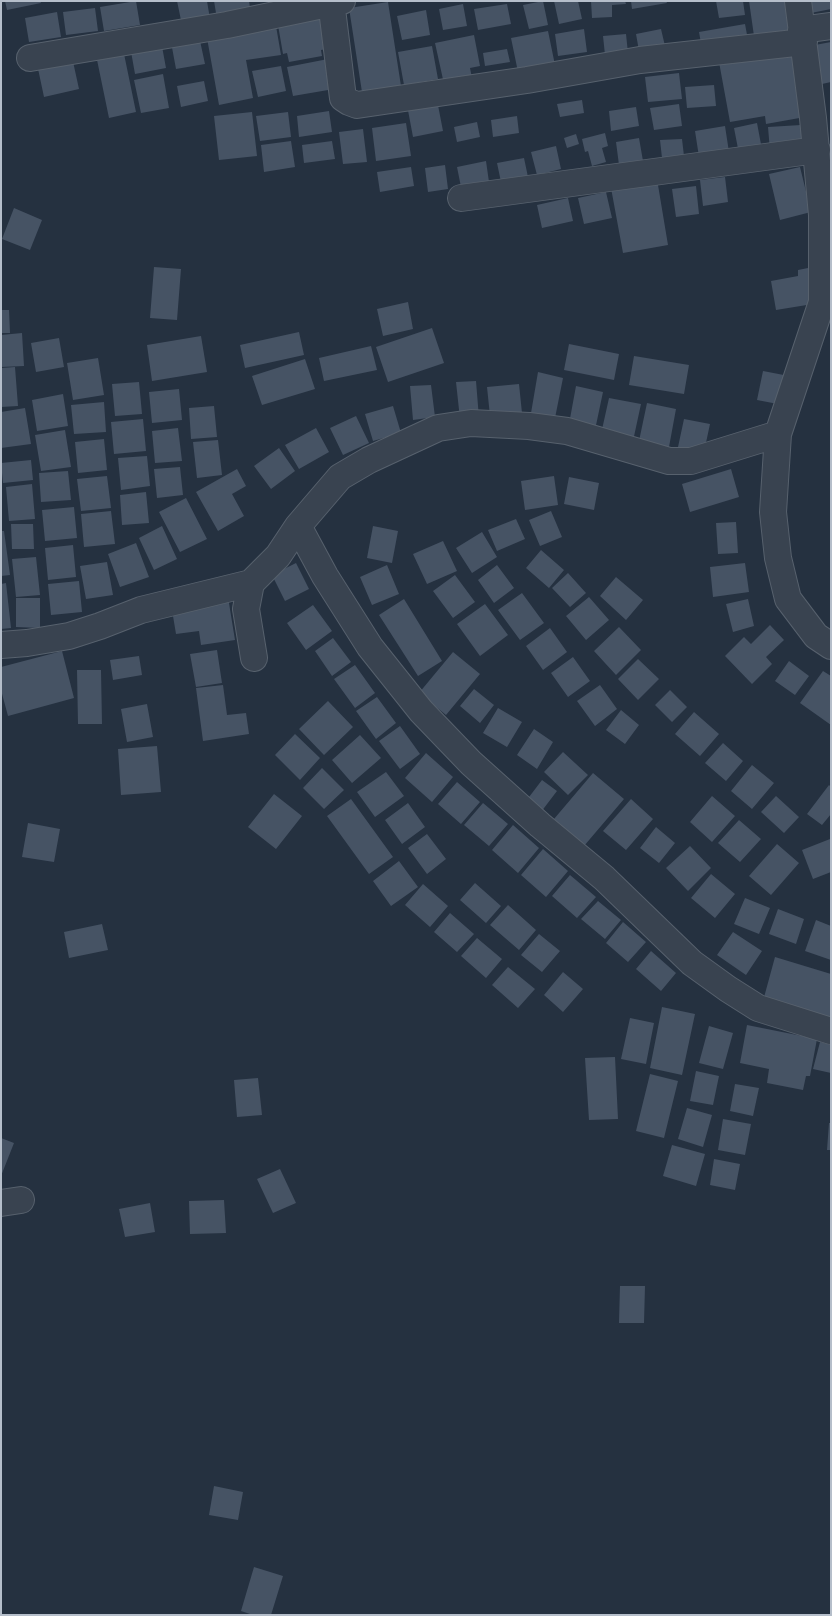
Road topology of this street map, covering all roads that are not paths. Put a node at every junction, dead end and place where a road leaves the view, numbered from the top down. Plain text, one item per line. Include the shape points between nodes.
1 (798, 1) edge
2 (335, 2) edge
3 (831, 26) edge
4 (802, 36) junction
5 (30, 58) dead end
6 (816, 150) junction
7 (461, 198) dead end
8 (827, 214) edge
9 (778, 434) junction
10 (298, 526) junction
11 (251, 583) junction
12 (1, 645) edge
13 (831, 646) edge
14 (254, 658) dead end
15 (831, 1031) edge

1 - 4 street
2 - 4 street via 343,98 357,105
2 - 5 street via 227,25
3 - 4 street
4 - 6 street
6 - 7 street
6 - 8 street
8 - 9 street via 822,302
9 - 10 street via 691,461 668,461 567,431 471,423 438,428 340,477
9 - 13 street via 773,512 778,558 786,591 788,599 816,636
10 - 11 street via 278,556
10 - 15 street via 370,647 421,711 471,762 604,878 692,963 758,1008
11 - 12 street via 141,610 70,636
11 - 14 street via 246,609

